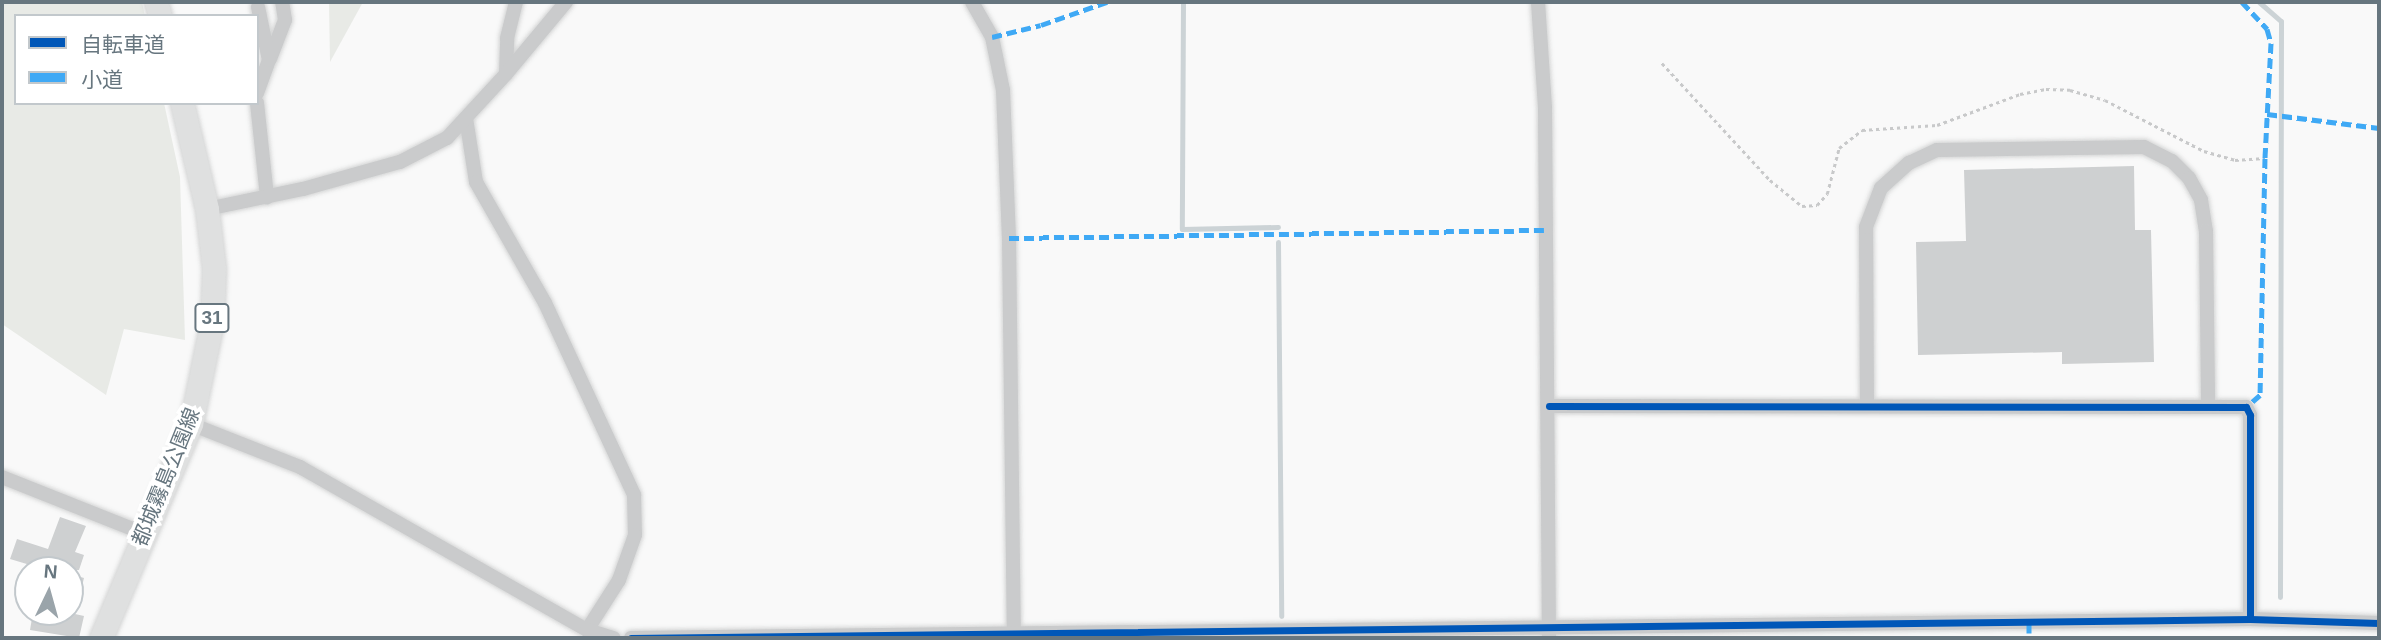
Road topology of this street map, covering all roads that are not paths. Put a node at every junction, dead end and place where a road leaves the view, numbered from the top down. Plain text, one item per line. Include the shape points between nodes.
1 (282, 2) edge
2 (290, 2) edge
3 (516, 2) edge
4 (566, 2) edge
5 (972, 2) edge
6 (1538, 2) edge
7 (258, 7) dead end
8 (285, 20) junction
9 (269, 60) junction
10 (506, 74) junction
11 (259, 88) edge
12 (182, 105) edge
13 (257, 105) edge
14 (466, 118) junction
15 (267, 197) junction
16 (207, 209) junction
17 (1549, 406) junction
18 (1867, 406) junction
19 (2208, 406) junction
20 (191, 425) junction
21 (2, 477) edge
22 (143, 533) junction
23 (2250, 619) junction
24 (2379, 623) edge
25 (587, 630) junction
26 (1014, 632) junction
27 (1548, 633) edge
28 (101, 638) edge
29 (614, 638) edge
30 (631, 638) edge

1 - 8 street
2 - 8 street
3 - 10 street via 506,38
4 - 10 street
5 - 26 street via 992,37 1003,90
6 - 17 street via 1545,108
7 - 9 street
8 - 9 street
9 - 11 street
10 - 14 street
12 - 16 main road, 都城霧島公園線 / 31
13 - 15 street
14 - 15 street via 447,138 400,162
14 - 25 street via 476,182 545,303 634,495 635,535 619,580
15 - 16 street
16 - 20 main road, 都城霧島公園線 / 31 via 214,269 212,323
17 - 18 street
17 - 27 street
18 - 19 street
18 - 19 street via 1866,227 1881,188 1909,163 1937,150 2144,147 2172,161 2189,178 2200,200 2206,231
19 - 23 street via 2246,407 2250,415
20 - 22 main road, 都城霧島公園線 / 31
20 - 25 street via 300,467
21 - 22 street
22 - 28 main road, 都城霧島公園線 / 31
23 - 24 street
23 - 27 street
25 - 29 street
26 - 27 street
26 - 30 street

